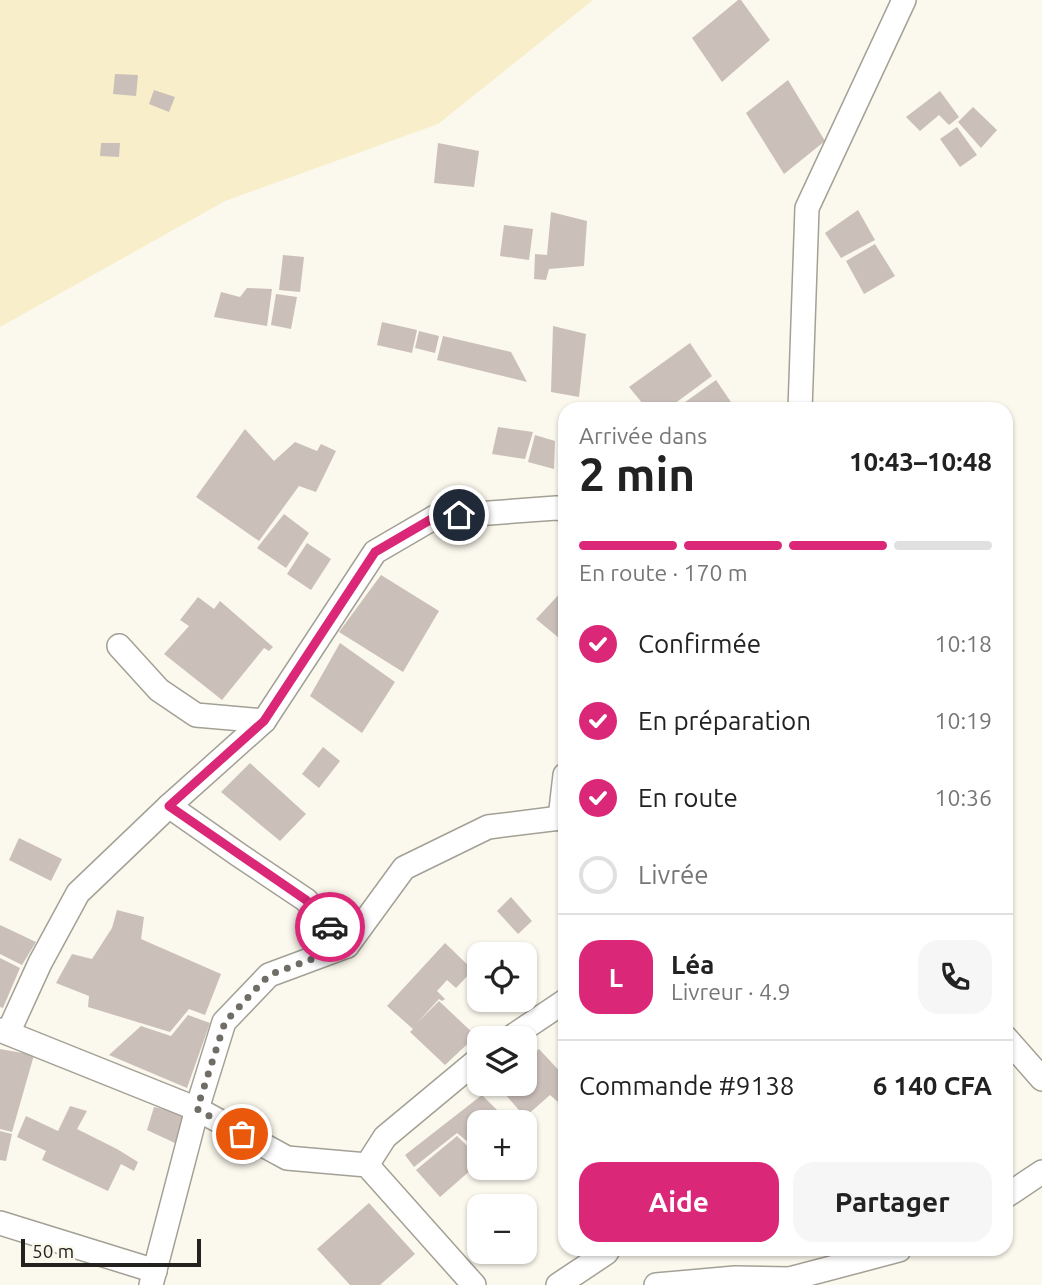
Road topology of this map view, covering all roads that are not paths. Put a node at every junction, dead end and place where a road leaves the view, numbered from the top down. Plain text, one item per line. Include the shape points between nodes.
1 (904, 0) edge
2 (800, 402) edge
3 (558, 508) edge
4 (119, 646) dead end
5 (264, 721) junction
6 (169, 806) junction
7 (558, 820) edge
8 (347, 946) junction
9 (558, 1007) edge
10 (528, 1026) edge
11 (4, 1032) edge
12 (1013, 1046) edge
13 (467, 1069) edge
14 (1042, 1079) edge
15 (197, 1109) junction
16 (367, 1165) junction
17 (1042, 1172) edge
18 (1013, 1191) edge
19 (0, 1223) edge
20 (603, 1256) edge
21 (880, 1256) edge
22 (153, 1278) edge
23 (792, 1282) edge
24 (474, 1285) edge
25 (558, 1285) edge
26 (656, 1285) edge

1 - 2 street via 807,208
3 - 5 street via 435,517 375,552
4 - 5 street via 159,690 195,715
5 - 6 street
6 - 8 street via 306,900
6 - 11 street via 78,892
7 - 8 street via 488,827 404,868
8 - 15 street via 269,975 225,1022
9 - 10 street
11 - 15 street
12 - 14 street
13 - 16 street via 385,1137
15 - 16 street via 287,1158
15 - 22 street
16 - 24 street
17 - 18 street
19 - 22 street
20 - 25 street
21 - 23 street
23 - 26 street via 735,1278

